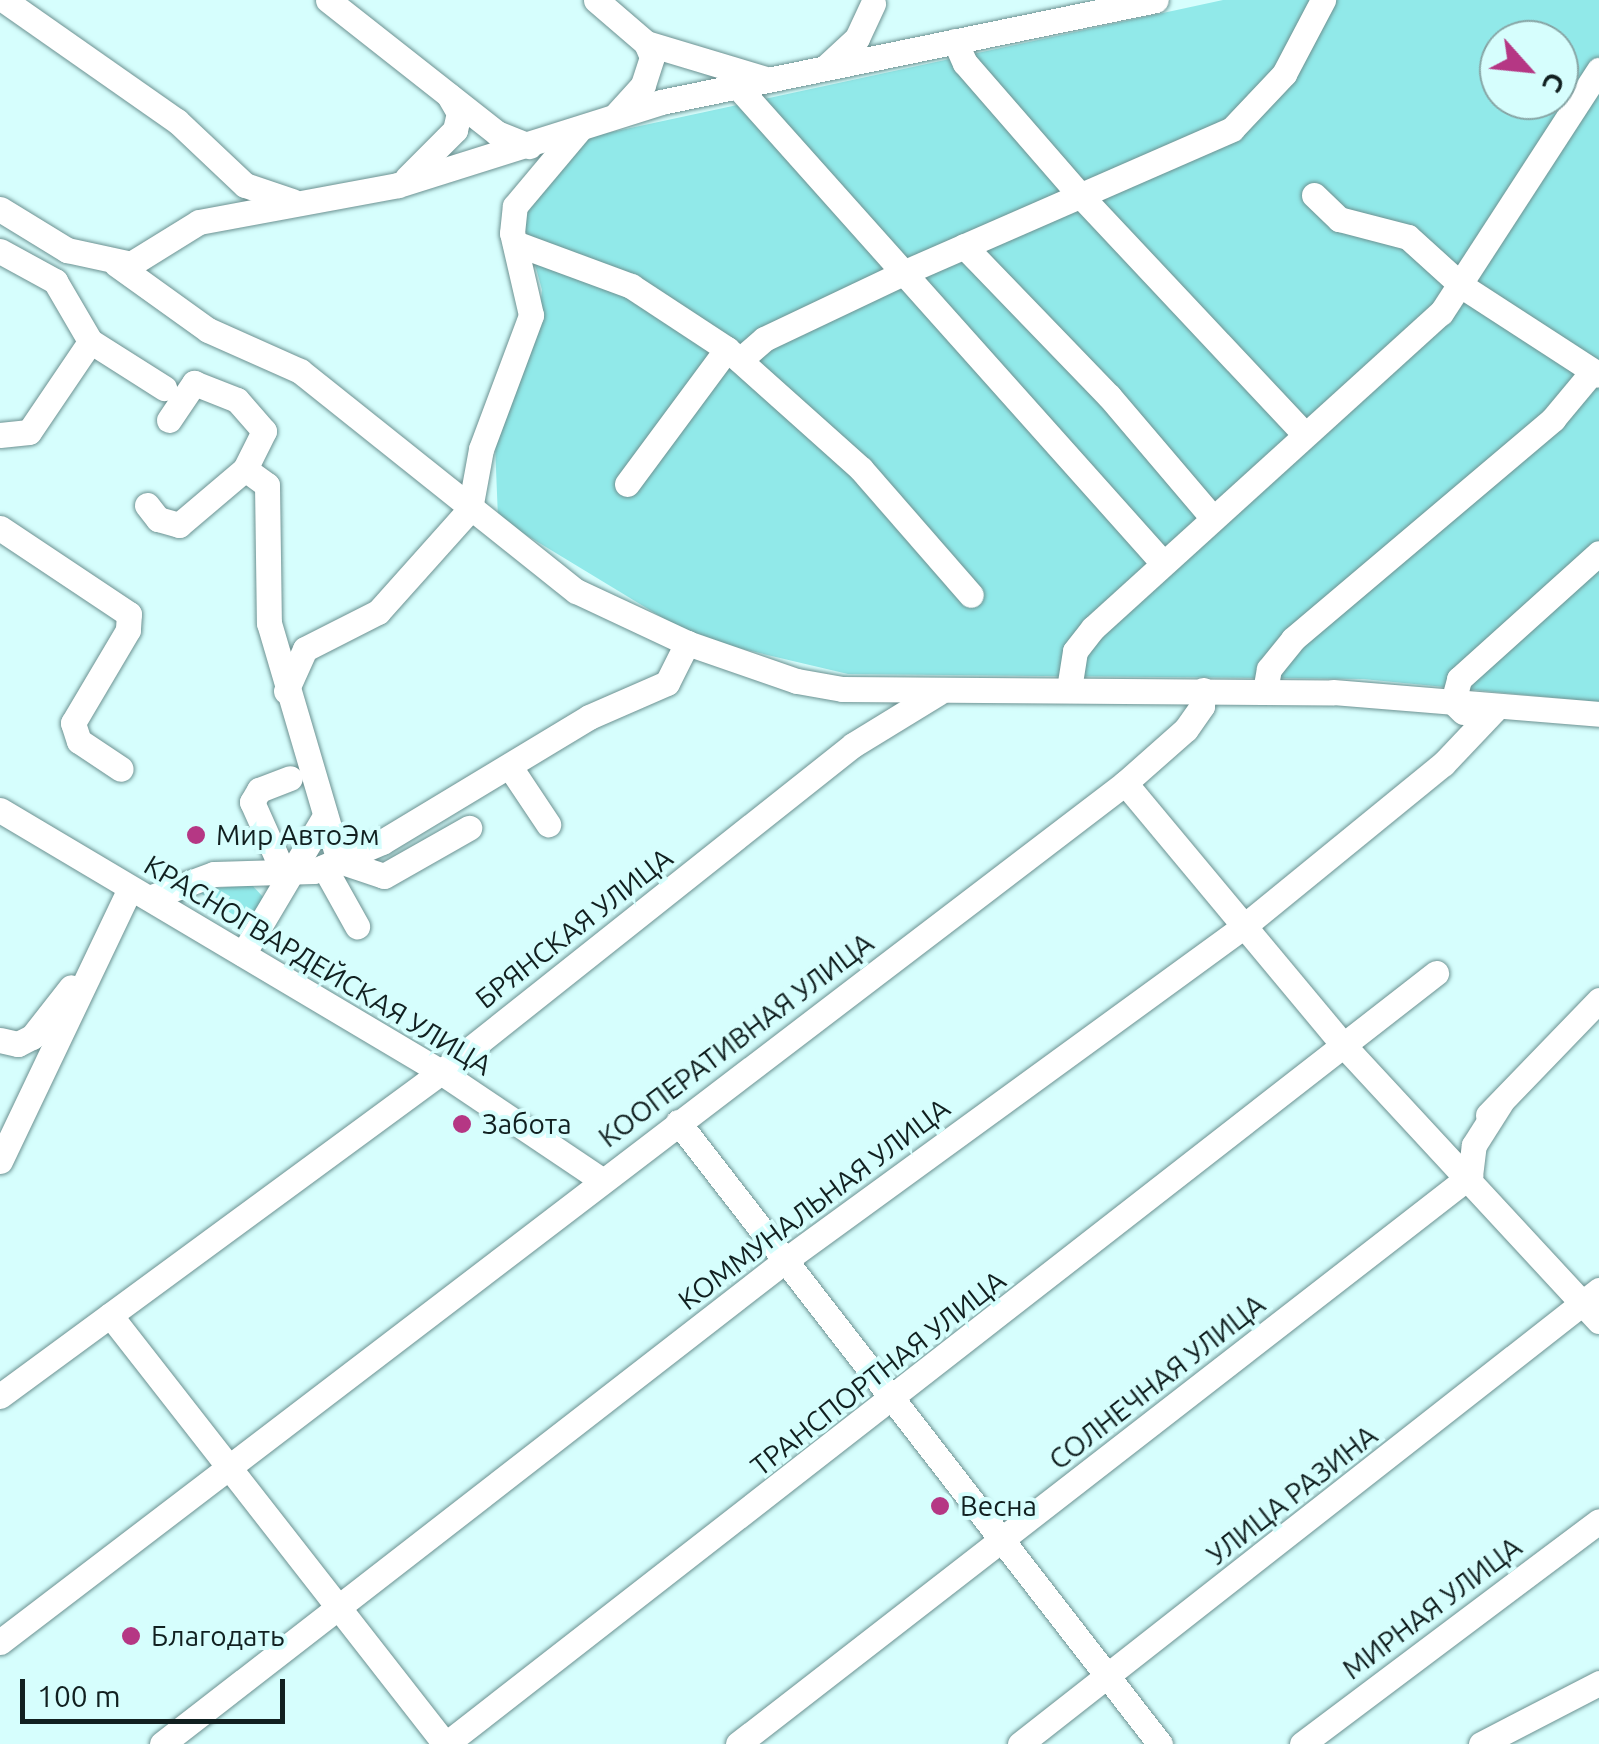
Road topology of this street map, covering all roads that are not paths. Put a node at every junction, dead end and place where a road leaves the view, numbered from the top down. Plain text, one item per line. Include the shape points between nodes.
1 (4, 0) edge
2 (328, 0) edge
3 (596, 0) edge
4 (1052, 0) edge
5 (1156, 0) edge
6 (1322, 0) edge
7 (872, 2) edge
8 (1102, 4) edge
9 (1030, 25) junction
10 (955, 40) junction
11 (646, 43) junction
12 (893, 53) junction
13 (824, 69) junction
14 (1599, 70) edge
15 (768, 80) junction
16 (737, 86) junction
17 (449, 96) junction
18 (615, 115) junction
19 (581, 127) junction
20 (530, 146) junction
21 (398, 185) junction
22 (1079, 194) junction
23 (1314, 195) dead end
24 (300, 202) junction
25 (0, 209) edge
26 (515, 243) junction
27 (964, 246) junction
28 (0, 251) edge
29 (116, 264) junction
30 (903, 273) junction
31 (1462, 286) junction
32 (90, 342) junction
33 (734, 354) junction
34 (1596, 373) edge
35 (164, 388) dead end
36 (169, 420) dead end
37 (0, 435) edge
38 (1306, 435) junction
39 (245, 469) junction
40 (627, 484) dead end
41 (147, 505) dead end
42 (470, 509) junction
43 (1211, 516) junction
44 (0, 528) edge
45 (1599, 554) edge
46 (1162, 562) junction
47 (971, 595) dead end
48 (687, 643) junction
49 (842, 689) junction
50 (1069, 689) junction
51 (947, 690) junction
52 (1202, 690) junction
53 (286, 691) junction
54 (1264, 691) junction
55 (1453, 702) junction
56 (1497, 707) junction
57 (1599, 714) edge
58 (853, 744) junction
59 (1458, 750) junction
60 (510, 767) junction
61 (121, 769) dead end
62 (290, 778) dead end
63 (1124, 783) junction
64 (0, 810) edge
65 (325, 816) junction
66 (548, 824) dead end
67 (468, 828) dead end
68 (332, 864) junction
69 (285, 876) junction
70 (140, 893) junction
71 (357, 926) dead end
72 (1243, 927) junction
73 (243, 954) junction
74 (90, 963) junction
75 (1436, 973) dead end
76 (1599, 1000) edge
77 (0, 1040) edge
78 (1346, 1048) junction
79 (442, 1072) junction
80 (1500, 1104) junction
81 (678, 1122) junction
82 (1450, 1155) junction
83 (0, 1161) edge
84 (1470, 1176) junction
85 (600, 1179) junction
86 (787, 1259) junction
87 (1594, 1305) edge
88 (110, 1315) junction
89 (0, 1396) edge
90 (895, 1398) junction
91 (228, 1463) junction
92 (1599, 1521) edge
93 (1004, 1539) junction
94 (338, 1607) junction
95 (0, 1642) edge
96 (1108, 1675) junction
97 (1599, 1683) edge
98 (162, 1744) edge
99 (446, 1744) edge
100 (738, 1744) edge
101 (1020, 1744) edge
102 (1160, 1744) edge
103 (1302, 1744) edge
104 (1481, 1744) edge

1 - 24 street via 177,121 245,184
2 - 17 street
3 - 11 street
4 - 9 street
5 - 8 street
6 - 22 street via 1302,48 1242,122
7 - 12 street
7 - 13 street via 857,38
8 - 9 street
9 - 10 street
10 - 12 street
10 - 22 street via 966,64
11 - 15 street
11 - 18 street via 648,76
12 - 13 street
13 - 15 street
14 - 31 street
15 - 16 street
16 - 18 street
16 - 30 street
17 - 20 street via 497,133
17 - 21 street via 459,113 455,130
18 - 19 street
19 - 20 street
19 - 26 street via 515,206
20 - 21 street
21 - 24 street
22 - 27 street
22 - 38 street
23 - 31 street via 1354,226 1408,237
24 - 29 street via 199,222 142,260
25 - 29 street via 67,250
26 - 33 street via 631,286
26 - 42 street via 532,316 482,449
27 - 30 street
27 - 43 street via 1108,396
28 - 32 street via 55,281
29 - 42 street via 208,330 300,370
30 - 33 street
30 - 46 street
31 - 34 street
31 - 38 street via 1408,346
32 - 35 street
32 - 37 street via 28,432
33 - 40 street
33 - 47 street via 860,468
34 - 54 street via 1552,419 1293,639 1269,669
36 - 39 street via 194,383 246,406 264,436
38 - 43 street
39 - 41 street via 179,525 158,519
39 - 53 street via 270,491 264,593
42 - 48 street via 576,592
42 - 53 street via 378,612 305,648
43 - 46 street
44 - 61 street via 130,614 128,630 73,723 79,740
45 - 55 street via 1460,679
46 - 50 street via 1082,639 1071,661
48 - 49 street via 797,681
48 - 60 street via 667,683 590,716
49 - 51 street
49 - 58 street via 863,714
50 - 51 street
50 - 52 street
51 - 58 street, БРЯНСКАЯ УЛИЦА
52 - 54 street
52 - 63 street, КООПЕРАТИВНАЯ УЛИЦА via 1202,706 1186,730
53 - 65 street
54 - 55 street
55 - 56 street
55 - 59 street via 1466,722
56 - 57 street
56 - 59 street, КОММУНАЛЬНАЯ УЛИЦА
58 - 79 street, БРЯНСКАЯ УЛИЦА
59 - 72 street, КОММУНАЛЬНАЯ УЛИЦА
60 - 66 street
60 - 68 street
62 - 69 street via 259,790 252,802
63 - 72 street
63 - 81 street, КООПЕРАТИВНАЯ УЛИЦА
64 - 70 street, КРАСНОГВАРДЕЙСКАЯ УЛИЦА
65 - 68 street
65 - 69 street
67 - 68 street via 384,876
68 - 69 street
68 - 71 street
69 - 70 street via 214,874
69 - 73 street
70 - 73 street, КРАСНОГВАРДЕЙСКАЯ УЛИЦА
70 - 74 street
72 - 78 street
72 - 86 street, КОММУНАЛЬНАЯ УЛИЦА
73 - 79 street, КРАСНОГВАРДЕЙСКАЯ УЛИЦА
74 - 77 street via 32,1037
74 - 83 street
75 - 78 street, ТРАНСПОРТНАЯ УЛИЦА
76 - 80 street
78 - 82 street
78 - 90 street, ТРАНСПОРТНАЯ УЛИЦА
79 - 85 street, КРАСНОГВАРДЕЙСКАЯ УЛИЦА
79 - 88 street, БРЯНСКАЯ УЛИЦА
80 - 82 street
80 - 84 street via 1474,1145
81 - 85 street, КООПЕРАТИВНАЯ УЛИЦА
81 - 86 street
82 - 84 street
84 - 87 street
84 - 93 street, СОЛНЕЧНАЯ УЛИЦА
85 - 91 street, КООПЕРАТИВНАЯ УЛИЦА
86 - 90 street
86 - 94 street, КОММУНАЛЬНАЯ УЛИЦА
87 - 96 street, УЛИЦА РАЗИНА
88 - 89 street, БРЯНСКАЯ УЛИЦА
88 - 91 street
90 - 93 street
90 - 99 street, ТРАНСПОРТНАЯ УЛИЦА
91 - 94 street
91 - 95 street, КООПЕРАТИВНАЯ УЛИЦА
92 - 103 street, МИРНАЯ УЛИЦА
93 - 96 street
93 - 100 street, СОЛНЕЧНАЯ УЛИЦА
94 - 98 street, КОММУНАЛЬНАЯ УЛИЦА
94 - 99 street
96 - 101 street, УЛИЦА РАЗИНА
96 - 102 street
97 - 104 street

